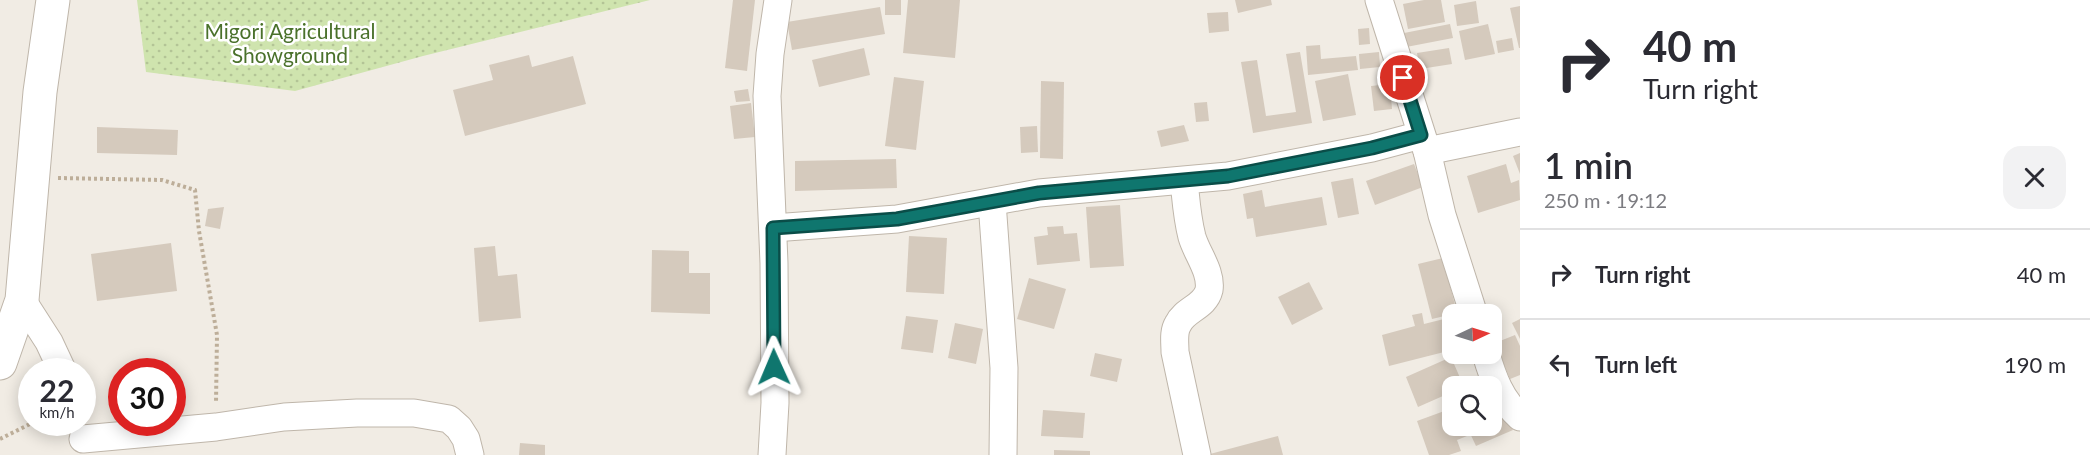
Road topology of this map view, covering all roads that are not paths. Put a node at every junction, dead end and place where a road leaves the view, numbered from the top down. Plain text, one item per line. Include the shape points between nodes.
1 (53, 0) edge
2 (778, 0) edge
3 (1379, 0) edge
4 (1520, 132) edge
5 (1424, 143) junction
6 (1184, 181) junction
7 (992, 202) junction
8 (773, 228) junction
9 (22, 300) junction
10 (1470, 304) edge
11 (56, 358) edge
12 (0, 363) edge
13 (1489, 364) edge
14 (1520, 417) edge
15 (83, 439) edge
16 (470, 455) edge
17 (772, 455) edge
18 (1003, 455) edge
19 (1197, 455) edge

1 - 9 street via 39,92
2 - 8 street via 767,96
3 - 5 street
4 - 5 street
5 - 6 street via 1372,148
5 - 10 street
6 - 7 street via 1079,188
6 - 19 street via 1187,215 1209,289 1201,304 1184,315 1174,335
7 - 8 street via 897,219
7 - 18 street via 1004,369
8 - 17 street
9 - 11 street
9 - 12 street
13 - 14 street via 1497,388
15 - 16 street via 284,417 414,413 449,419 466,439

